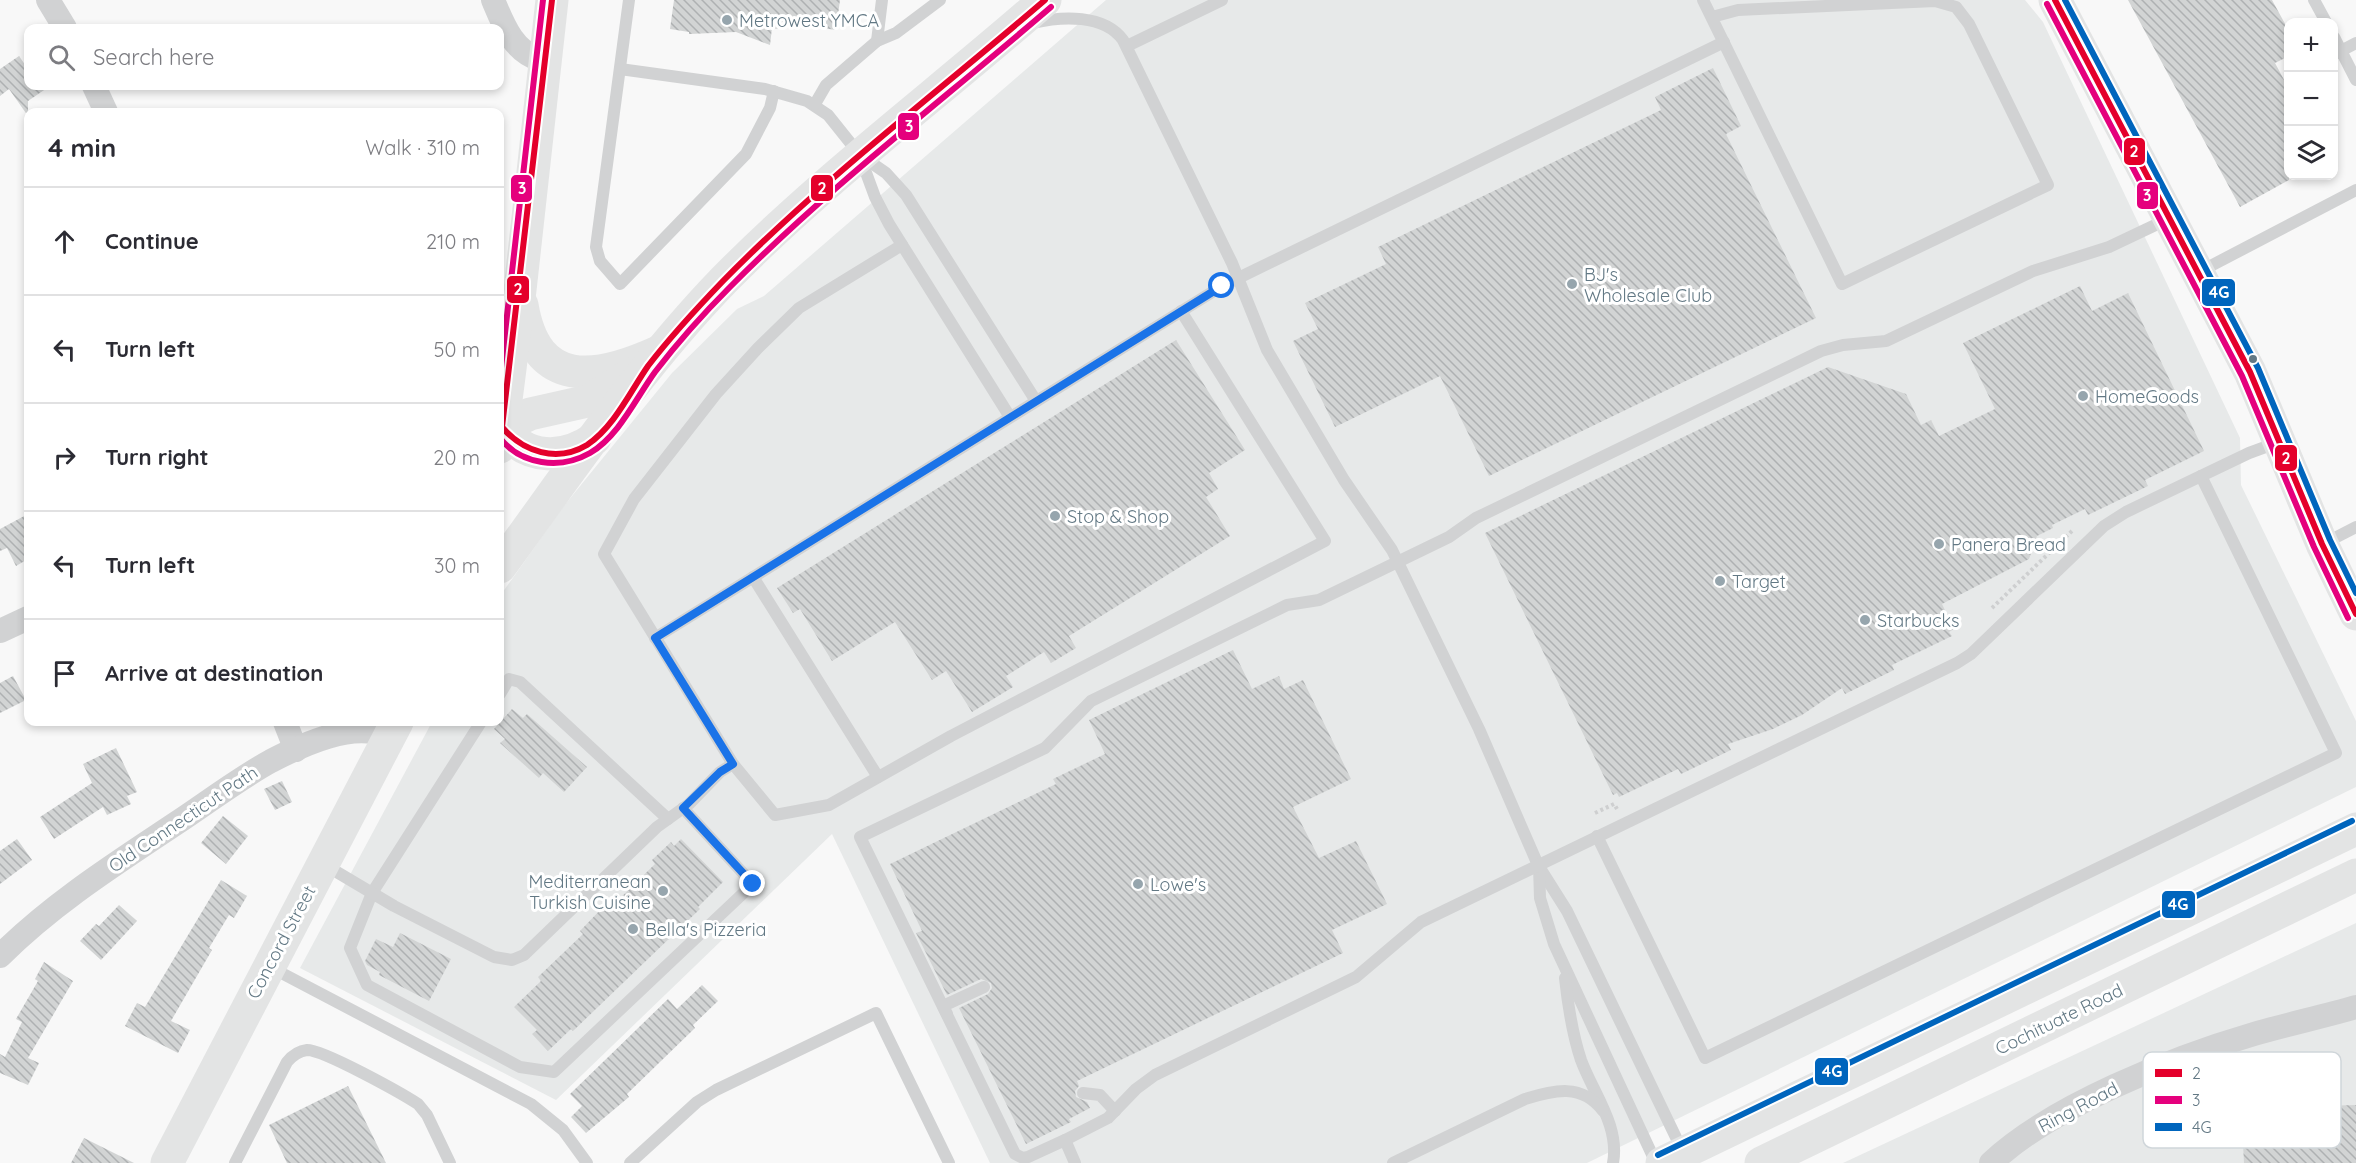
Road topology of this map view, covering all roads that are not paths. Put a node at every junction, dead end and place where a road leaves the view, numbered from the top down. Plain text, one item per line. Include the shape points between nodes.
1 (48, 0) edge
2 (493, 0) edge
3 (552, 0) edge
4 (630, 0) edge
5 (882, 0) edge
6 (940, 0) edge
7 (1045, 0) edge
8 (1222, 0) edge
9 (1703, 0) edge
10 (2314, 0) edge
11 (2056, 5) edge
12 (1712, 17) junction
13 (2324, 18) edge
14 (63, 24) edge
15 (1014, 27) junction
16 (877, 41) junction
17 (1724, 42) junction
18 (2356, 43) edge
19 (1127, 46) junction
20 (2338, 52) edge
21 (2338, 54) edge
22 (620, 69) junction
23 (2356, 80) edge
24 (96, 90) edge
25 (774, 91) junction
26 (541, 104) junction
27 (815, 104) junction
28 (103, 108) edge
29 (860, 154) junction
30 (2356, 190) edge
31 (2169, 219) junction
32 (902, 244) junction
33 (2198, 272) junction
34 (1238, 278) junction
35 (520, 290) junction
36 (1181, 311) junction
37 (660, 351) junction
38 (1036, 401) junction
39 (504, 414) edge
40 (1010, 417) junction
41 (504, 435) edge
42 (504, 438) edge
43 (595, 438) junction
44 (2280, 441) junction
45 (2201, 476) junction
46 (2356, 527) edge
47 (2322, 544) junction
48 (1398, 561) junction
49 (504, 562) edge
50 (753, 577) junction
51 (2356, 614) edge
52 (24, 620) edge
53 (0, 631) edge
54 (655, 638) junction
55 (504, 687) edge
56 (287, 726) edge
57 (478, 726) edge
58 (392, 729) edge
59 (296, 750) junction
60 (733, 764) junction
61 (878, 777) junction
62 (683, 808) junction
63 (668, 819) junction
64 (2356, 829) edge
65 (1597, 836) junction
66 (322, 863) junction
67 (1538, 865) junction
68 (2356, 875) edge
69 (372, 893) junction
70 (2356, 895) edge
71 (2199, 952) junction
72 (0, 956) edge
73 (1563, 965) junction
74 (268, 966) junction
75 (984, 987) dead end
76 (2352, 1009) edge
77 (2201, 1052) edge
78 (2143, 1075) edge
79 (1083, 1094) dead end
80 (1115, 1111) junction
81 (1604, 1111) junction
82 (1045, 1134) dead end
83 (1065, 1140) junction
84 (1051, 1147) junction
85 (1672, 1160) edge
86 (239, 1162) edge
87 (167, 1163) edge
88 (450, 1163) edge
89 (587, 1163) edge
90 (630, 1163) edge
91 (949, 1163) edge
92 (1020, 1163) edge
93 (1075, 1163) edge
94 (1393, 1163) edge
95 (1613, 1163) edge
96 (1761, 1163) edge
97 (1992, 1163) edge

1 - 14 street
2 - 26 street via 516,44 541,60
3 - 26 main road
4 - 22 lane
5 - 16 lane
6 - 16 lane via 896,33
7 - 15 main road
8 - 19 lane
9 - 12 lane
10 - 13 lane
11 - 31 main road
12 - 17 lane
12 - 17 lane via 1738,10 1923,1 1941,1 1956,7 1970,24 2048,185 1842,285
15 - 19 lane via 1062,19 1095,21 1115,31
15 - 29 main road
16 - 27 lane via 826,85
17 - 34 lane
18 - 20 lane
19 - 34 lane
21 - 23 lane
22 - 25 lane
22 - 25 lane via 596,247 600,261 620,284 746,153 770,108
24 - 28 street
25 - 27 lane
26 - 35 main road
27 - 29 lane
29 - 32 lane via 875,197
29 - 37 main road via 758,246
29 - 38 lane via 896,183 910,201
30 - 33 lane
31 - 33 main road
31 - 48 lane via 2109,247 2033,271 1886,340 1821,351 1479,517 1454,535
32 - 40 lane
32 - 54 lane via 799,308 716,394 634,499 604,554
33 - 44 main road via 2250,372
34 - 36 lane
34 - 48 lane via 1267,350 1344,480
35 - 37 main road via 534,344 563,370 581,374 606,372
35 - 39 main road
36 - 38 lane
36 - 61 lane via 1325,541
37 - 41 main road via 588,401 530,414
37 - 43 main road
38 - 40 lane
40 - 50 lane
42 - 43 main road via 540,454 567,452
43 - 49 main road
44 - 45 lane
44 - 47 main road
45 - 65 lane via 2104,526 1957,663
45 - 65 lane via 2336,753 1705,1058
46 - 47 lane
47 - 51 main road
48 - 67 lane via 1484,738
48 - 84 lane via 1319,600 1287,605 1091,700 1045,748 860,837 1015,1154 1023,1158
50 - 54 lane
50 - 61 lane
52 - 53 street
54 - 60 lane
55 - 63 lane via 509,679 520,682
56 - 59 street
57 - 69 lane
58 - 59 street, Old Connecticut Path via 362,731
58 - 66 main road, Concord Street
59 - 72 street, Old Connecticut Path via 261,767 105,871 44,916
60 - 61 lane via 775,815 829,805
60 - 62 lane
62 - 63 lane
62 - 69 lane via 753,884 554,1072 520,1067 367,985 350,948
63 - 69 lane via 528,951 512,960 494,957
64 - 85 main road
65 - 67 lane
66 - 69 lane
66 - 74 main road, Concord Street
67 - 73 lane via 1543,912
67 - 80 lane via 1421,922 1348,981 1155,1075
67 - 85 lane via 1567,911
68 - 71 main road, Cochituate Road
70 - 71 main road
71 - 96 main road, Cochituate Road
73 - 81 lane via 1576,1043
73 - 85 lane
74 - 87 main road, Concord Street
74 - 89 lane via 531,1104 563,1130
75 - 92 lane via 944,1006
76 - 77 street, Ring Road
78 - 97 street, Ring Road via 2038,1128
79 - 80 lane via 1100,1095
80 - 83 lane
81 - 94 lane via 1593,1099 1569,1090 1553,1091 1525,1099
81 - 95 lane via 1615,1140
82 - 84 lane
83 - 84 lane
83 - 93 lane
86 - 88 lane via 287,1062 306,1050 324,1055 418,1104
90 - 91 lane via 697,1102 716,1090 876,1012

